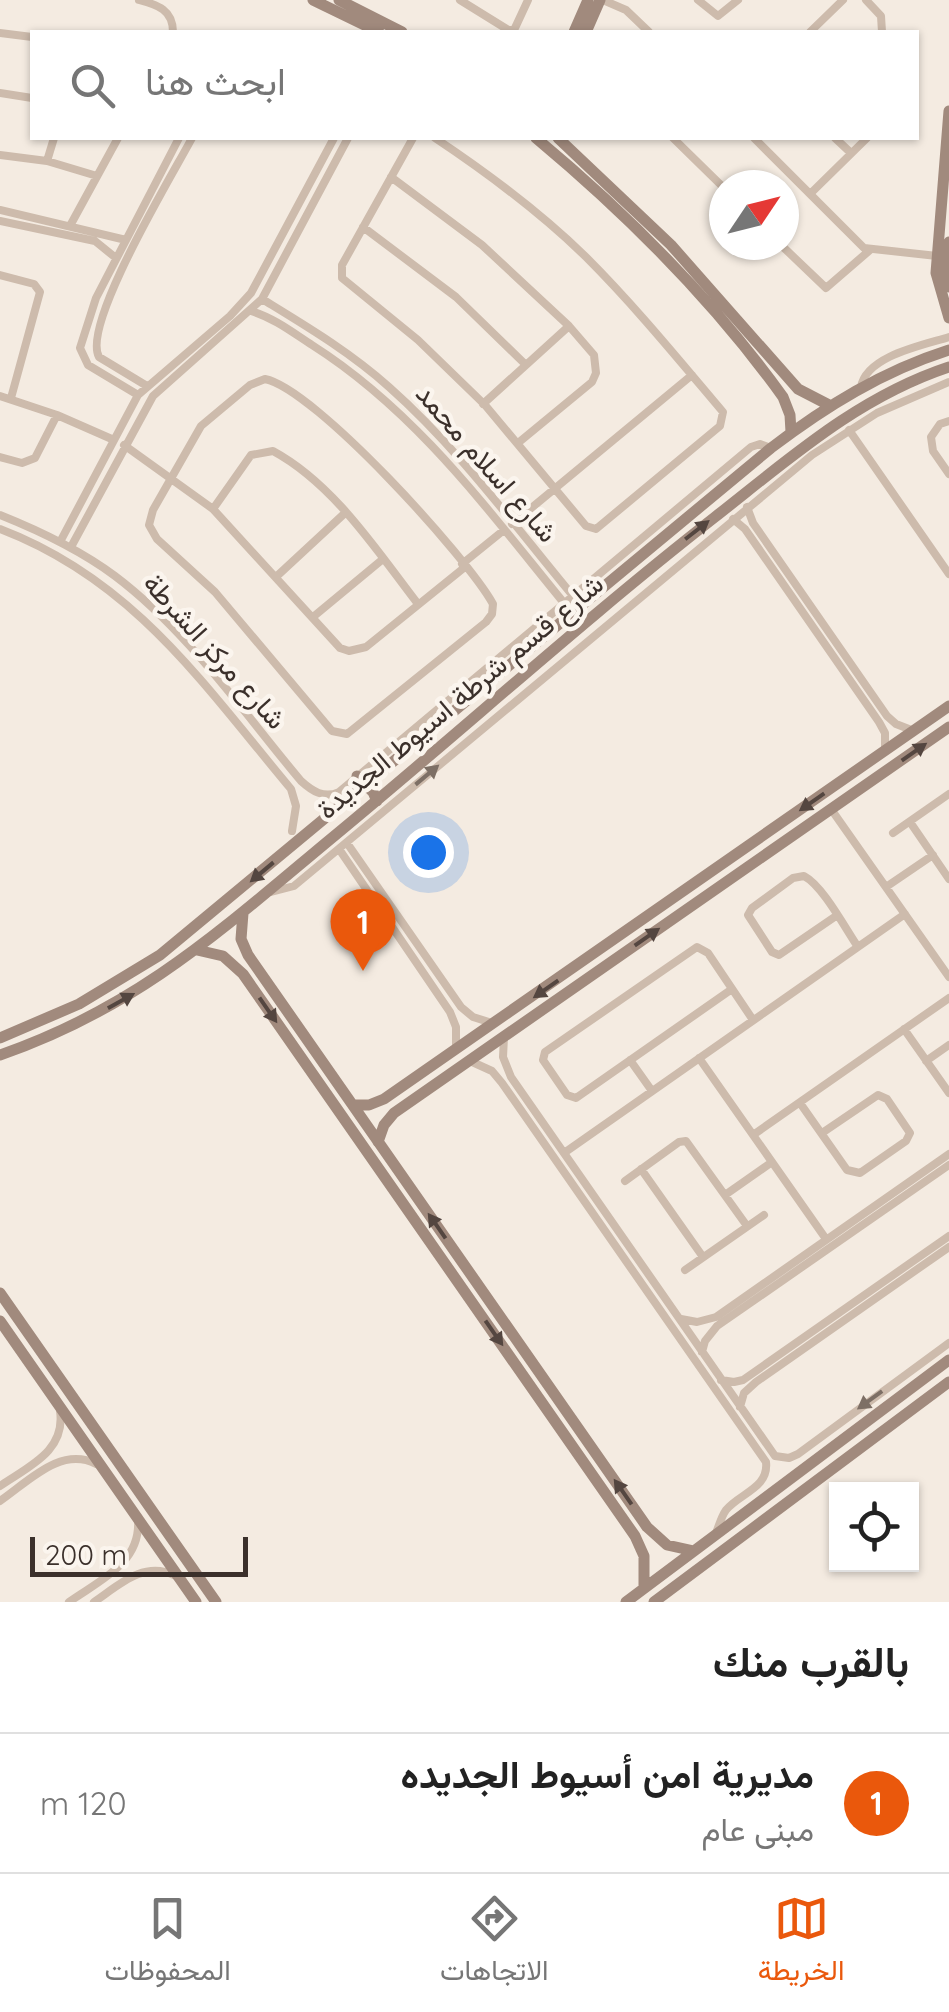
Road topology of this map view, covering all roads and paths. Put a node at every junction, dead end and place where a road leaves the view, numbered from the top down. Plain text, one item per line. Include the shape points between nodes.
1 (139, 0) edge
2 (313, 0) edge
3 (340, 0) edge
4 (460, 0) edge
5 (528, 0) edge
6 (588, 0) edge
7 (602, 0) edge
8 (698, 0) edge
9 (738, 0) edge
10 (844, 0) edge
11 (866, 0) edge
12 (172, 30) edge
13 (375, 30) edge
14 (398, 30) edge
15 (508, 30) edge
16 (512, 30) edge
17 (575, 30) edge
18 (587, 30) edge
19 (647, 30) edge
20 (812, 30) edge
21 (882, 30) edge
22 (0, 34) edge
23 (30, 37) edge
24 (0, 93) edge
25 (30, 98) edge
26 (949, 111) edge
27 (53, 140) edge
28 (117, 140) edge
29 (178, 140) edge
30 (191, 140) edge
31 (333, 140) edge
32 (347, 140) edge
33 (411, 140) edge
34 (439, 140) edge
35 (538, 140) edge
36 (560, 140) edge
37 (675, 140) edge
38 (756, 140) edge
39 (837, 140) edge
40 (864, 140) edge
41 (851, 153) junction
42 (576, 154) junction
43 (0, 155) edge
44 (47, 160) junction
45 (568, 164) junction
46 (709, 173) edge
47 (96, 176) junction
48 (390, 177) junction
49 (810, 194) junction
50 (945, 205) edge
51 (0, 210) edge
52 (0, 221) edge
53 (71, 224) junction
54 (363, 227) junction
55 (126, 240) junction
56 (949, 242) edge
57 (870, 250) junction
58 (937, 256) junction
59 (797, 260) edge
60 (117, 264) junction
61 (0, 276) edge
62 (949, 287) edge
63 (262, 299) junction
64 (252, 311) junction
65 (230, 316) junction
66 (949, 318) edge
67 (237, 324) junction
68 (569, 326) junction
69 (949, 337) edge
70 (949, 350) edge
71 (526, 365) junction
72 (949, 367) edge
73 (692, 375) junction
74 (910, 382) junction
75 (949, 382) edge
76 (146, 386) junction
77 (861, 387) junction
78 (138, 394) junction
79 (916, 394) junction
80 (0, 396) edge
81 (10, 398) junction
82 (870, 403) junction
83 (483, 404) junction
84 (829, 406) junction
85 (130, 410) junction
86 (58, 415) junction
87 (140, 416) junction
88 (949, 421) edge
89 (849, 430) junction
90 (791, 432) junction
91 (831, 434) junction
92 (114, 440) junction
93 (518, 443) junction
94 (124, 445) junction
95 (771, 448) junction
96 (0, 457) edge
97 (949, 474) edge
98 (172, 478) junction
99 (472, 483) junction
100 (554, 490) junction
101 (746, 508) junction
102 (214, 510) junction
103 (345, 513) junction
104 (0, 514) edge
105 (733, 519) junction
106 (508, 526) junction
107 (0, 529) edge
108 (34, 529) junction
109 (30, 541) junction
110 (60, 542) junction
111 (71, 548) junction
112 (949, 554) edge
113 (383, 559) junction
114 (637, 559) junction
115 (939, 560) junction
116 (463, 566) junction
117 (646, 570) junction
118 (949, 574) edge
119 (277, 576) junction
120 (573, 596) junction
121 (564, 603) junction
122 (418, 604) junction
123 (314, 617) junction
124 (477, 684) junction
125 (949, 706) edge
126 (949, 727) edge
127 (914, 731) junction
128 (885, 751) junction
129 (407, 752) junction
130 (417, 766) junction
131 (361, 781) junction
132 (841, 782) junction
133 (400, 790) junction
134 (949, 794) edge
135 (851, 795) junction
136 (376, 801) junction
137 (831, 809) junction
138 (910, 822) junction
139 (892, 834) dead end
140 (295, 836) junction
141 (347, 839) junction
142 (932, 855) junction
143 (949, 879) edge
144 (886, 887) junction
145 (266, 892) junction
146 (244, 912) junction
147 (905, 914) junction
148 (836, 916) junction
149 (858, 947) junction
150 (197, 950) junction
151 (588, 959) junction
152 (597, 972) junction
153 (949, 977) edge
154 (732, 989) junction
155 (949, 998) edge
156 (79, 1004) junction
157 (60, 1012) junction
158 (86, 1019) junction
159 (753, 1020) junction
160 (496, 1024) junction
161 (67, 1028) junction
162 (904, 1030) junction
163 (505, 1036) junction
164 (0, 1038) edge
165 (949, 1045) edge
166 (455, 1052) junction
167 (0, 1055) edge
168 (699, 1058) junction
169 (470, 1060) junction
170 (630, 1060) junction
171 (926, 1061) junction
172 (652, 1091) junction
173 (949, 1093) edge
174 (800, 1102) junction
175 (353, 1106) junction
176 (535, 1120) junction
177 (822, 1134) junction
178 (753, 1135) junction
179 (378, 1142) junction
180 (564, 1153) junction
181 (949, 1154) edge
182 (772, 1162) junction
183 (949, 1166) edge
184 (640, 1170) junction
185 (625, 1181) dead end
186 (726, 1195) junction
187 (764, 1215) dead end
188 (748, 1226) junction
189 (949, 1236) edge
190 (826, 1239) junction
191 (942, 1248) edge
192 (455, 1252) junction
193 (626, 1252) junction
194 (703, 1257) junction
195 (443, 1261) junction
196 (792, 1269) junction
197 (685, 1270) dead end
198 (0, 1293) edge
199 (14, 1314) junction
200 (678, 1318) junction
201 (1, 1323) edge
202 (949, 1343) edge
203 (702, 1352) junction
204 (949, 1360) edge
205 (721, 1380) junction
206 (949, 1382) edge
207 (887, 1404) junction
208 (59, 1406) junction
209 (740, 1407) junction
210 (898, 1420) junction
211 (841, 1422) junction
212 (849, 1433) junction
213 (53, 1447) junction
214 (767, 1455) junction
215 (62, 1460) junction
216 (101, 1466) junction
217 (0, 1486) edge
218 (0, 1501) edge
219 (138, 1520) junction
220 (715, 1534) junction
221 (725, 1548) junction
222 (694, 1551) junction
223 (178, 1577) junction
224 (644, 1588) junction
225 (111, 1590) junction
226 (70, 1602) edge
227 (94, 1602) edge
228 (109, 1602) edge
229 (196, 1602) edge
230 (216, 1602) edge
231 (626, 1602) edge
232 (654, 1602) edge

1 - 12 street via 166,11
2 - 13 street
3 - 14 street
4 - 15 street
5 - 16 street
6 - 17 street
7 - 18 street
7 - 19 street via 626,10
8 - 9 street via 718,16
10 - 20 street
11 - 21 street via 882,19
22 - 23 street
24 - 25 street
26 - 50 street
27 - 44 street
28 - 47 street
29 - 55 street
30 - 60 street
31 - 65 street via 257,284
32 - 63 street
33 - 48 street
34 - 73 street via 576,248
35 - 45 street
36 - 42 street
37 - 46 street
38 - 49 street
39 - 41 street
40 - 41 street
41 - 49 street
42 - 45 street
42 - 84 street via 671,244 798,390
43 - 44 street
44 - 47 street
45 - 90 street via 629,220 737,340 783,397
47 - 53 street
48 - 54 street
48 - 68 street via 482,245
49 - 57 street
50 - 58 street
51 - 53 street
52 - 60 street via 95,241
53 - 55 street
54 - 71 street via 456,297
54 - 83 street via 342,264 342,278
55 - 60 street
56 - 62 street
57 - 58 street
57 - 59 street via 826,288
58 - 66 street via 936,280
60 - 76 street via 96,352
60 - 78 street via 96,298 81,354
61 - 81 street via 34,284 40,297
63 - 64 street
63 - 99 street, شارع اسلام محمد via 388,385 435,432
64 - 67 street
64 - 99 street, شارع اسلام محمد via 372,388
65 - 67 street
65 - 76 street
67 - 87 street via 160,388
68 - 71 street
68 - 93 street via 594,355 596,373
69 - 77 street via 876,365
70 - 77 street, شارع قسم شرطة اسيوط الجديدة
71 - 83 street
72 - 74 street, شارع قسم شرطة اسيوط الجديدة
73 - 100 street
73 - 100 street via 723,412 723,424 599,527 586,526
74 - 79 street
74 - 82 street, شارع قسم شرطة اسيوط الجديدة
75 - 79 street
76 - 78 street
77 - 82 street
77 - 84 street, شارع قسم شرطة اسيوط الجديدة
78 - 85 street
79 - 89 street
80 - 81 street
81 - 86 street
82 - 91 street, شارع قسم شرطة اسيوط الجديدة
83 - 93 street
84 - 90 street, شارع قسم شرطة اسيوط الجديدة
85 - 87 street
85 - 92 street
86 - 92 street
86 - 96 street via 35,458 22,463
87 - 94 street
88 - 97 street via 933,430 930,444
89 - 91 street
89 - 115 street
90 - 95 street, شارع قسم شرطة اسيوط الجديدة
91 - 101 street
117 -> 91 street, شارع قسم شرطة اسيوط الجديدة
92 - 110 street
93 - 100 street
94 - 98 street
94 - 111 street
95 - 114 street, شارع قسم شرطة اسيوط الجديدة
95 - 120 street via 751,447
98 - 102 street
98 - 116 street via 206,420 257,381 272,381 354,444
98 - 116 street via 150,517 152,532 215,592 339,734 354,731 490,619 491,600
99 - 106 street, شارع اسلام محمد
100 - 106 street
101 - 105 street
101 - 127 street via 888,716
102 - 103 street via 246,460 262,451 283,457
102 - 119 street
103 - 113 street
103 - 119 street
104 - 108 street, شارع مركز الشرطة
105 - 128 street via 879,722
133 -> 105 street
106 - 116 street
106 - 120 street, شارع اسلام محمد
106 - 121 street, شارع اسلام محمد
107 - 109 street, شارع مركز الشرطة
108 - 109 street
108 - 110 street, شارع مركز الشرطة
109 - 140 street, شارع مركز الشرطة via 100,581 161,636 291,789
110 - 111 street, شارع مركز الشرطة
111 - 131 street, شارع مركز الشرطة via 153,608 306,786 336,793
112 - 115 street
113 - 122 street
113 - 123 street
114 - 117 street
114 - 124 street, شارع قسم شرطة اسيوط الجديدة
115 - 118 street
116 - 122 street
117 - 130 street, شارع قسم شرطة اسيوط الجديدة
119 - 123 street
120 - 121 street
121 - 124 street
122 - 123 street via 358,650 340,648
124 - 129 street, شارع قسم شرطة اسيوط الجديدة
124 - 131 street
125 - 127 street
135 -> 126 street
127 - 128 street
128 - 132 street
129 - 130 street
129 - 131 street, شارع قسم شرطة اسيوط الجديدة
130 - 133 street, شارع قسم شرطة اسيوط الجديدة
131 - 136 street
131 - 140 street, شارع قسم شرطة اسيوط الجديدة
132 - 135 street
132 -> 151 street
133 - 136 street, شارع قسم شرطة اسيوط الجديدة
133 - 141 street
134 - 138 street
135 - 137 street
136 - 141 street, شارع قسم شرطة اسيوط الجديدة
137 - 144 street
152 -> 137 street
138 - 139 street
138 - 142 street
140 -> 156 street, شارع قسم شرطة اسيوط الجديدة via 160,955
141 - 145 street, شارع قسم شرطة اسيوط الجديدة
141 - 145 street via 291,888
141 - 160 street via 461,1007
141 - 166 street via 450,1012
142 - 143 street
142 - 144 street
144 - 147 street
145 - 146 street, شارع قسم شرطة اسيوط الجديدة
146 - 150 street, شارع قسم شرطة اسيوط الجديدة
146 - 175 street via 244,948
147 - 149 street
147 - 153 street
148 - 148 street via 810,879 800,876 748,915 779,955
148 - 149 street
149 - 159 street
158 -> 150 street, شارع قسم شرطة اسيوط الجديدة
150 -> 195 street via 223,956 243,974
151 - 152 street
151 -> 160 street
152 - 163 street
154 - 159 street
154 - 170 street
154 - 170 street via 706,951 694,948 543,1057 572,1098
155 - 162 street
156 - 157 street, شارع قسم شرطة اسيوط الجديدة
156 - 158 street
157 - 161 street
157 - 164 street, شارع قسم شرطة اسيوط الجديدة
158 - 161 street, شارع قسم شرطة اسيوط الجديدة
159 - 168 street
160 - 166 street
161 - 167 street, شارع قسم شرطة اسيوط الجديدة
162 - 171 street
162 - 174 street
163 - 169 street
163 - 176 street via 507,1071
165 - 171 street
166 - 175 street via 384,1100
168 - 172 street
168 - 178 street
169 - 176 street via 498,1076
169 - 179 street via 390,1116
170 - 172 street
171 - 173 street
172 - 180 street
174 - 177 street
174 - 178 street
175 - 179 street
176 - 180 street
176 - 193 street
177 - 177 street via 858,1174 910,1133 878,1095
178 - 182 street
192 -> 179 street
180 - 193 street
181 - 190 street
182 - 186 street
182 - 190 street
183 - 196 street
184 - 185 street
184 - 186 street via 686,1141
184 - 194 street
186 - 188 street
187 - 188 street
188 - 194 street
189 - 191 street
190 - 196 street
191 - 205 street via 743,1380
191 - 209 street via 756,1382
192 - 195 street
222 -> 192 street via 676,1549 653,1534
193 - 200 street
193 - 214 street
194 - 197 street
195 -> 224 street via 636,1536 646,1566
196 - 200 street via 710,1320
196 - 203 street via 717,1326
198 - 199 street
199 - 201 street
199 - 230 street
200 - 203 street
201 - 208 street
202 -> 211 street
203 - 205 street
204 - 207 street
205 - 209 street
206 - 210 street
207 - 210 street
207 - 212 street
208 - 213 street via 62,1427
208 - 216 street
209 - 214 street
210 - 221 street
211 - 212 street
211 - 214 street via 789,1458
212 - 220 street
213 - 215 street
213 - 217 street
214 - 220 street via 766,1477 727,1510
215 - 216 street
215 - 218 street
216 - 219 street
219 - 223 street
219 - 226 street via 129,1558
220 - 221 street
220 - 222 street
221 - 232 street
222 - 224 street
223 - 225 street via 148,1570
223 - 229 street
224 - 231 street
225 - 227 street
225 - 228 street

